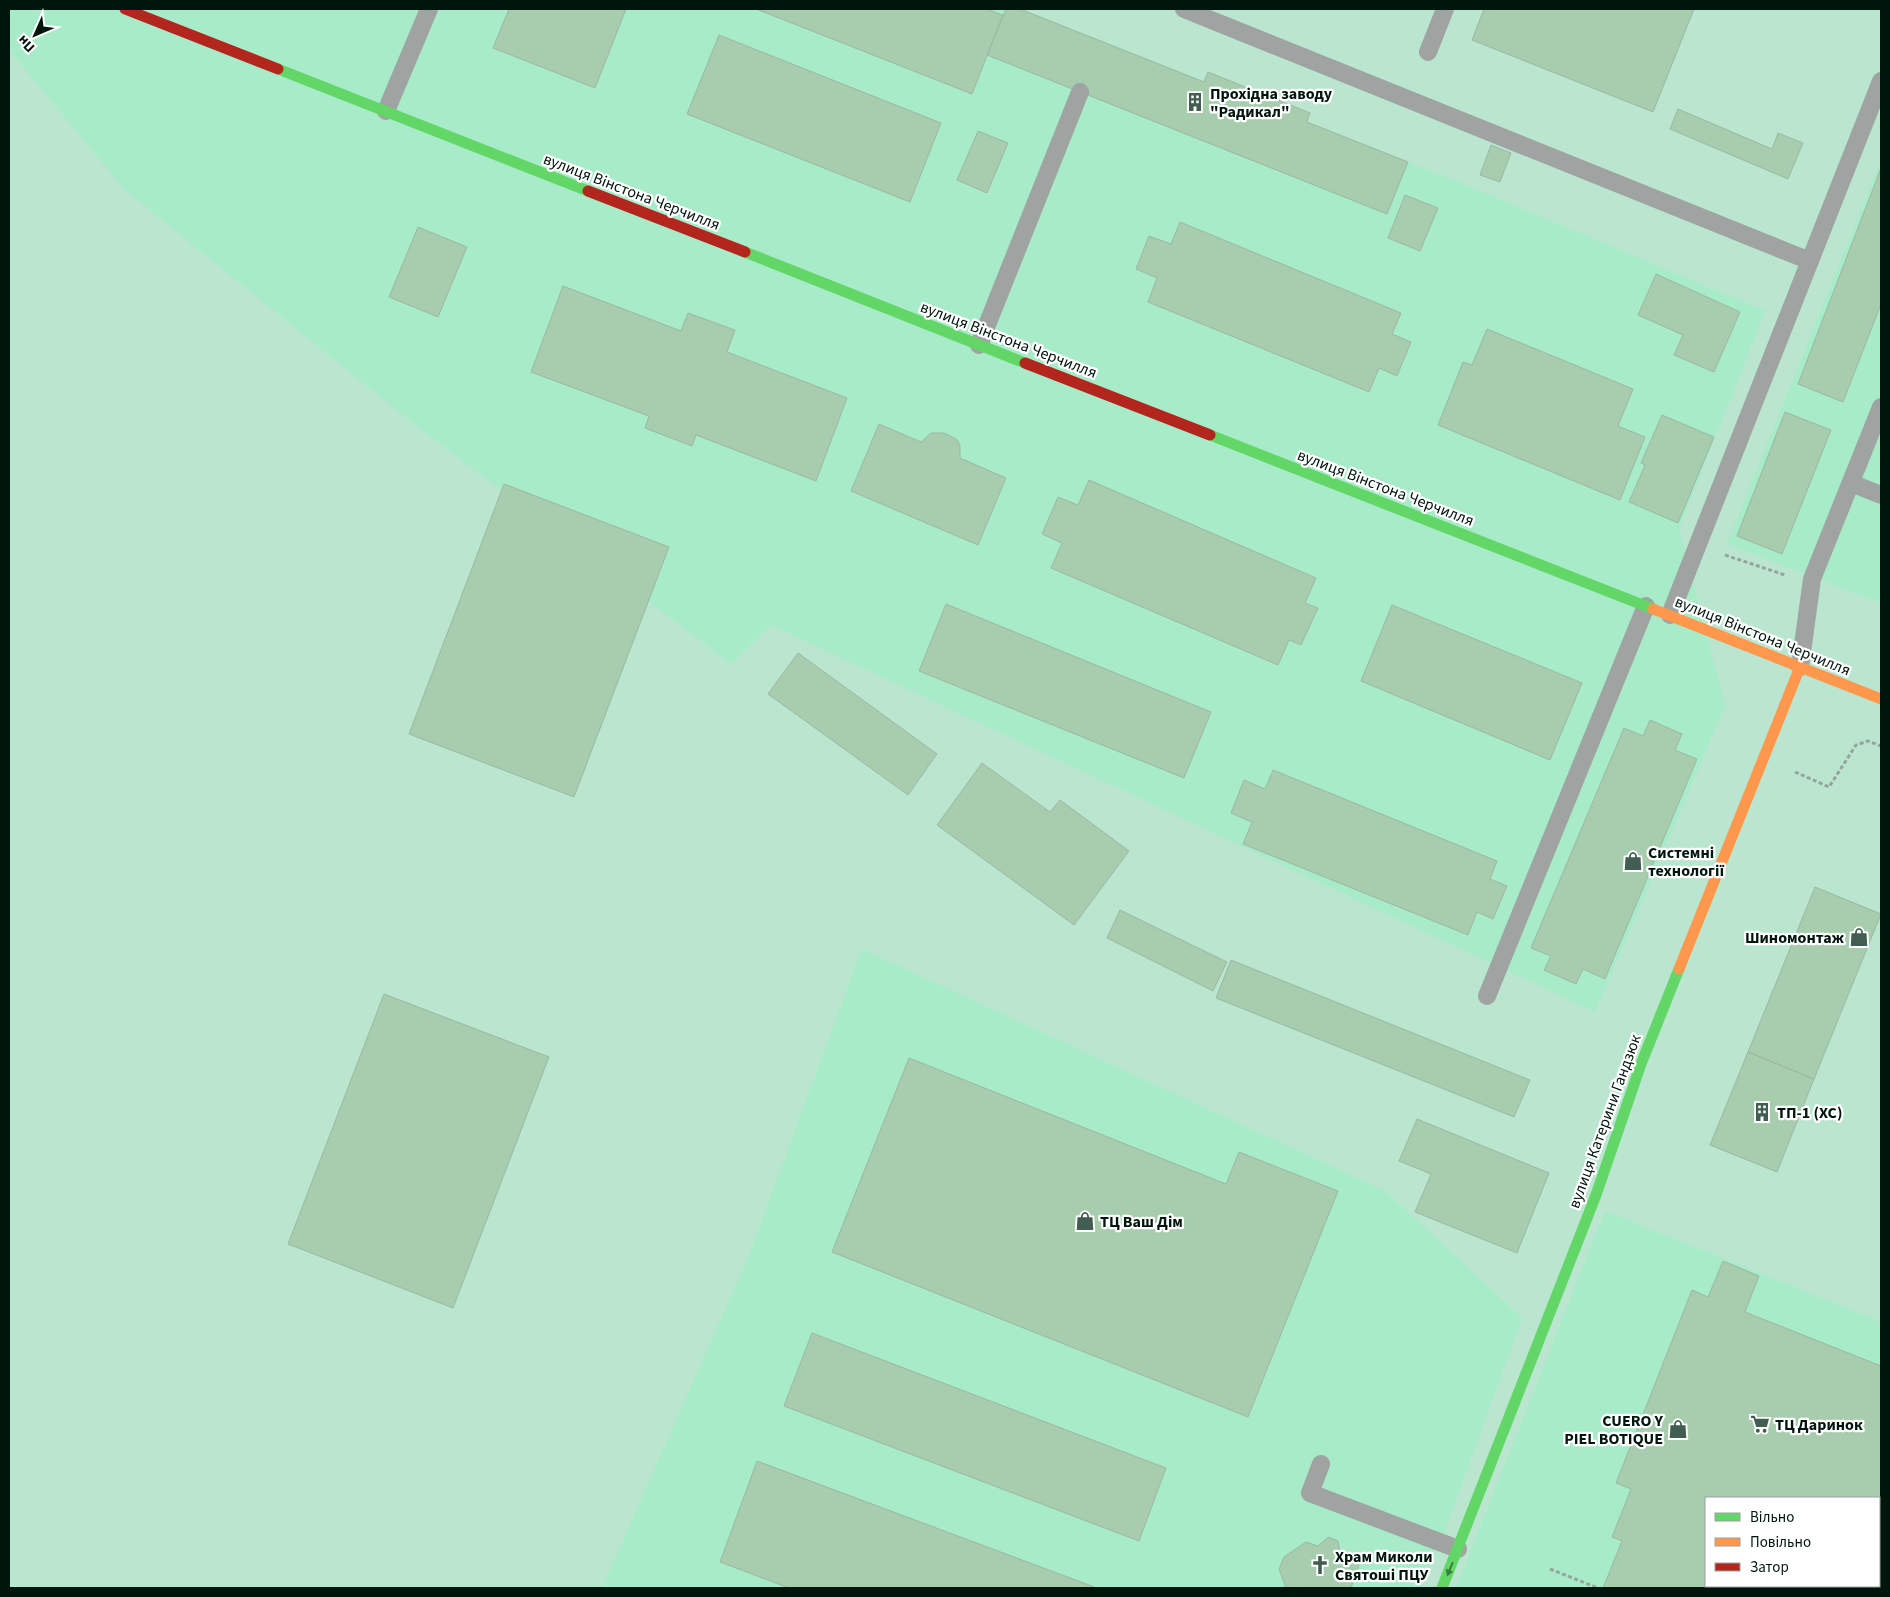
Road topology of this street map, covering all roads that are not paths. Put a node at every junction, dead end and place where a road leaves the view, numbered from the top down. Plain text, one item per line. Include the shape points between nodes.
1 (125, 9) edge
2 (429, 9) edge
3 (1184, 9) edge
4 (1445, 9) edge
5 (1428, 52) dead end
6 (1881, 81) edge
7 (1080, 92) dead end
8 (386, 111) junction
9 (1810, 261) junction
10 (979, 345) junction
11 (1881, 407) edge
12 (1851, 482) junction
13 (1881, 495) edge
14 (1646, 606) junction
15 (1670, 615) junction
16 (1800, 667) junction
17 (1881, 699) edge
18 (1487, 996) dead end
19 (1321, 1464) dead end
20 (1458, 1549) junction
21 (1442, 1588) edge

1 - 8 street, вулиця Вінстона Черчилля
2 - 8 lane
3 - 9 lane
4 - 5 lane
6 - 9 lane
7 - 10 lane
8 - 10 street, вулиця Вінстона Черчилля
9 - 15 lane
10 - 14 street, вулиця Вінстона Черчилля
11 - 12 lane
12 - 13 lane
12 - 16 lane via 1812,579
14 - 15 street, вулиця Вінстона Черчилля
14 - 18 lane
15 - 16 street, вулиця Вінстона Черчилля
16 - 17 street, вулиця Вінстона Черчилля
16 - 20 street, вулиця Катерини Гандзюк via 1641,1064 1596,1195
19 - 20 lane via 1310,1493
20 -> 21 street, вулиця Катерини Гандзюк

